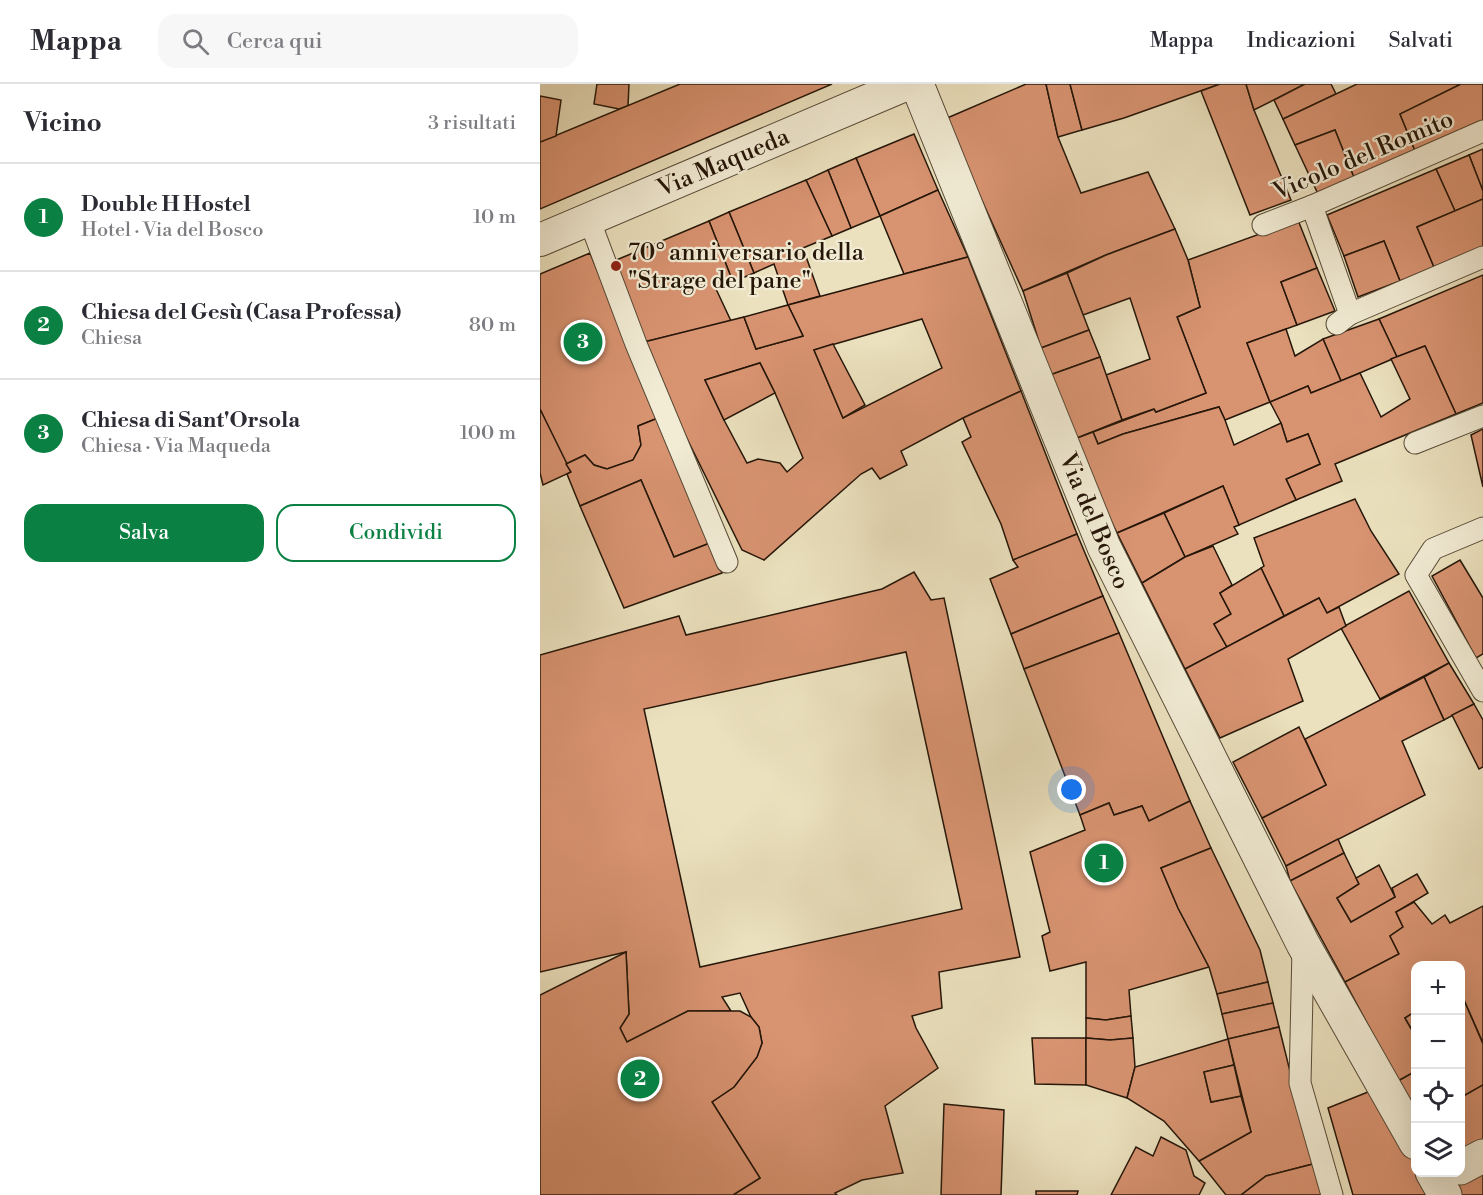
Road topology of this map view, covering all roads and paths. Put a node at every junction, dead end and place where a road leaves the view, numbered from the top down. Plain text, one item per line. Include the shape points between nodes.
1 (907, 84) edge
2 (917, 84) edge
3 (1483, 131) edge
4 (1312, 206) junction
5 (589, 219) junction
6 (1263, 225) dead end
7 (540, 240) edge
8 (1483, 256) edge
9 (1483, 416) edge
10 (1415, 443) dead end
11 (1483, 528) edge
12 (727, 562) dead end
13 (1483, 691) edge
14 (1303, 944) junction
15 (1411, 1134) edge
16 (1483, 1156) edge
17 (1445, 1178) edge
18 (1332, 1195) edge

1 - 5 street, Via Maqueda
2 - 14 street, Via del Bosco via 1104,547
3 - 4 lane, Vicolo del Romito
4 - 6 lane, Vicolo del Romito
4 - 8 lane via 1343,319
5 - 7 street, Via Maqueda
5 - 12 lane via 636,344
9 - 10 lane
11 - 13 lane via 1433,549 1416,575
14 - 15 street, Via del Bosco
14 - 18 lane, Via del Bosco via 1300,1083
16 - 17 street

